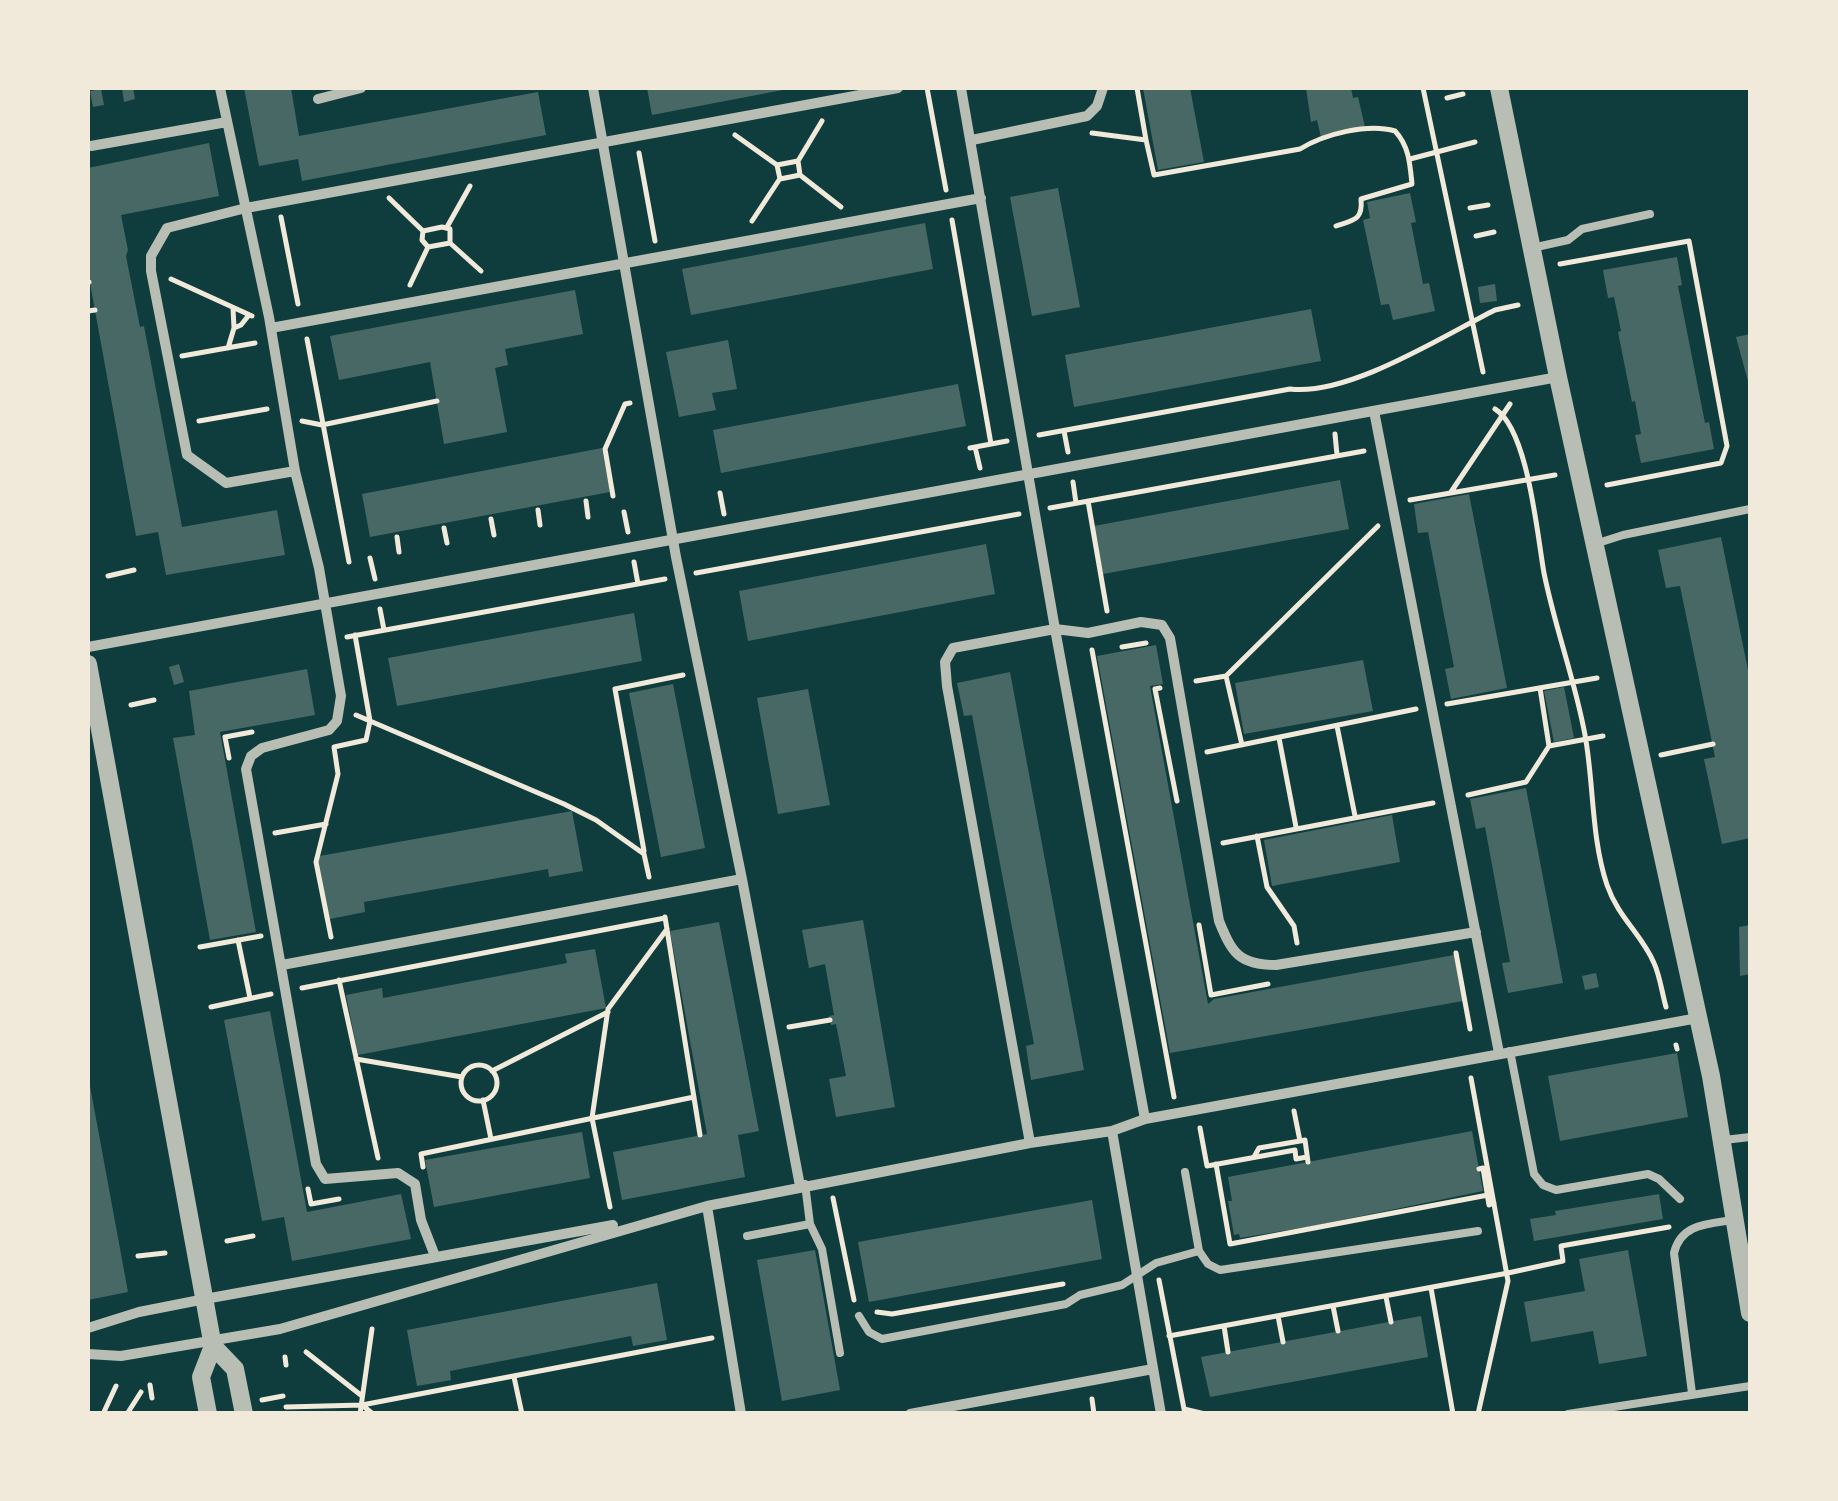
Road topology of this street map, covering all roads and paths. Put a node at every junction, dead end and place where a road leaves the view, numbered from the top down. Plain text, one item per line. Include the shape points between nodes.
1 (220, 88) edge
2 (361, 88) edge
3 (593, 88) edge
4 (898, 88) edge
5 (926, 88) edge
6 (961, 88) edge
7 (1103, 88) edge
8 (1137, 88) edge
9 (1423, 88) edge
10 (1499, 88) edge
11 (1463, 94) dead end
12 (1447, 98) dead end
13 (836, 99) junction
14 (318, 100) dead end
15 (715, 121) junction
16 (227, 122) junction
17 (1084, 132) dead end
18 (636, 134) junction
19 (972, 140) junction
20 (1146, 140) junction
21 (604, 141) junction
22 (1475, 142) dead end
23 (91, 146) dead end
24 (1437, 152) junction
25 (1410, 159) junction
26 (798, 162) junction
27 (777, 165) junction
28 (481, 166) junction
29 (800, 175) junction
30 (780, 179) junction
31 (375, 185) junction
32 (980, 198) junction
33 (278, 202) junction
34 (949, 204) junction
35 (1488, 205) dead end
36 (246, 208) junction
37 (1470, 208) dead end
38 (1650, 214) dead end
39 (860, 222) junction
40 (1336, 226) dead end
41 (447, 227) junction
42 (423, 231) junction
43 (1494, 232) dead end
44 (1476, 236) dead end
45 (736, 245) junction
46 (1532, 248) junction
47 (658, 258) junction
48 (625, 264) junction
49 (1560, 264) dead end
50 (150, 271) junction
51 (1518, 304) dead end
52 (234, 308) junction
53 (249, 314) junction
54 (259, 319) dead end
55 (1472, 321) junction
56 (303, 324) junction
57 (234, 328) junction
58 (271, 328) junction
59 (263, 341) dead end
60 (228, 348) junction
61 (168, 358) junction
62 (1484, 372) dead end
63 (1558, 378) junction
64 (437, 401) dead end
65 (636, 402) dead end
66 (1510, 404) dead end
67 (274, 408) dead end
68 (1490, 408) dead end
69 (1374, 411) junction
70 (1503, 415) junction
71 (286, 418) junction
72 (1004, 422) dead end
73 (181, 424) junction
74 (322, 424) junction
75 (988, 425) junction
76 (1064, 431) junction
77 (1348, 432) dead end
78 (1033, 436) dead end
79 (991, 444) junction
80 (1370, 448) dead end
81 (1006, 451) dead end
82 (1068, 454) dead end
83 (1337, 454) junction
84 (990, 466) dead end
85 (295, 471) junction
86 (1028, 474) junction
87 (1554, 475) dead end
88 (1072, 479) dead end
89 (1526, 480) junction
90 (1607, 485) dead end
91 (1451, 492) junction
92 (613, 496) dead end
93 (586, 501) dead end
94 (1088, 501) junction
95 (1076, 503) junction
96 (1017, 505) dead end
97 (1750, 509) edge
98 (538, 510) dead end
99 (1034, 511) junction
100 (624, 512) dead end
101 (1394, 512) junction
102 (968, 513) dead end
103 (1019, 514) junction
104 (588, 517) dead end
105 (491, 519) dead end
106 (970, 523) junction
107 (540, 525) dead end
108 (444, 528) dead end
109 (494, 535) dead end
110 (628, 535) dead end
111 (396, 537) dead end
112 (674, 539) junction
113 (448, 543) dead end
114 (1595, 544) junction
115 (399, 552) dead end
116 (733, 555) dead end
117 (370, 558) dead end
118 (633, 560) dead end
119 (349, 562) dead end
120 (735, 566) junction
121 (134, 570) dead end
122 (681, 575) junction
123 (108, 576) dead end
124 (376, 582) dead end
125 (638, 584) junction
126 (323, 602) junction
127 (380, 606) dead end
128 (1054, 629) junction
129 (1110, 629) junction
130 (384, 630) junction
131 (1088, 632) junction
132 (1158, 640) dead end
133 (88, 647) edge
134 (1104, 651) dead end
135 (1092, 653) junction
136 (88, 664) edge
137 (686, 674) dead end
138 (1597, 678) dead end
139 (1573, 682) junction
140 (1167, 686) dead end
141 (1540, 688) junction
142 (154, 700) dead end
143 (131, 705) dead end
144 (1433, 706) junction
145 (340, 708) junction
146 (370, 721) junction
147 (1336, 726) junction
148 (1603, 736) dead end
149 (1279, 738) junction
150 (1586, 739) junction
151 (1712, 744) dead end
152 (1242, 745) junction
153 (1550, 746) junction
154 (1189, 756) junction
155 (1643, 758) junction
156 (1170, 760) junction
157 (1449, 800) junction
158 (1179, 815) dead end
159 (1355, 817) junction
160 (326, 824) junction
161 (1296, 828) junction
162 (258, 836) junction
163 (1258, 836) junction
164 (1206, 847) junction
165 (644, 854) junction
166 (742, 879) junction
167 (657, 895) junction
168 (665, 918) junction
169 (1198, 923) dead end
170 (667, 929) junction
171 (1476, 932) junction
172 (331, 937) dead end
173 (238, 940) dead end
174 (1456, 953) dead end
175 (1300, 961) junction
176 (282, 965) junction
177 (339, 980) junction
178 (286, 991) junction
179 (250, 998) junction
180 (211, 1007) dead end
181 (1666, 1007) dead end
182 (608, 1012) junction
183 (1698, 1018) junction
184 (830, 1020) dead end
185 (789, 1027) dead end
186 (1470, 1029) dead end
187 (1504, 1052) junction
188 (356, 1059) junction
189 (492, 1072) junction
190 (462, 1077) junction
191 (1471, 1078) dead end
192 (1169, 1085) dead end
193 (694, 1097) junction
194 (483, 1100) junction
195 (1294, 1110) dead end
196 (592, 1118) junction
197 (1145, 1119) junction
198 (1200, 1128) dead end
199 (1112, 1132) junction
200 (700, 1135) dead end
201 (1750, 1137) edge
202 (491, 1139) junction
203 (1724, 1140) junction
204 (1300, 1141) junction
205 (1030, 1143) junction
206 (421, 1154) dead end
207 (1254, 1157) junction
208 (1216, 1164) junction
209 (1479, 1169) dead end
210 (1185, 1172) dead end
211 (381, 1174) junction
212 (802, 1185) junction
213 (1488, 1195) junction
214 (832, 1196) dead end
215 (1680, 1198) dead end
216 (1494, 1204) junction
217 (610, 1206) dead end
218 (707, 1206) junction
219 (664, 1216) junction
220 (1736, 1220) junction
221 (810, 1224) junction
222 (1676, 1225) dead end
223 (1478, 1230) dead end
224 (253, 1236) dead end
225 (747, 1236) dead end
226 (227, 1241) dead end
227 (1199, 1252) junction
228 (166, 1253) dead end
229 (138, 1256) dead end
230 (435, 1256) junction
231 (1156, 1264) junction
232 (1508, 1273) junction
233 (1138, 1275) junction
234 (1063, 1284) dead end
235 (1431, 1288) junction
236 (1386, 1296) junction
237 (204, 1299) junction
238 (854, 1301) dead end
239 (1333, 1306) junction
240 (870, 1308) dead end
241 (1750, 1314) edge
242 (859, 1316) dead end
243 (1278, 1316) junction
244 (1391, 1322) dead end
245 (1224, 1326) junction
246 (88, 1328) edge
247 (372, 1328) dead end
248 (1338, 1332) dead end
249 (1169, 1336) junction
250 (712, 1338) dead end
251 (1283, 1342) dead end
252 (213, 1344) junction
253 (306, 1352) dead end
254 (1228, 1352) dead end
255 (840, 1353) dead end
256 (88, 1354) edge
257 (1153, 1369) junction
258 (514, 1376) junction
259 (150, 1384) dead end
260 (116, 1386) dead end
261 (1750, 1386) edge
262 (141, 1392) dead end
263 (1692, 1393) junction
264 (284, 1396) dead end
265 (362, 1396) junction
266 (152, 1398) dead end
267 (1092, 1399) dead end
268 (261, 1400) dead end
269 (362, 1405) junction
270 (286, 1408) dead end
271 (1184, 1411) edge
272 (1452, 1413) edge
273 (103, 1414) edge
274 (127, 1414) edge
275 (208, 1414) edge
276 (244, 1414) edge
277 (360, 1414) edge
278 (373, 1414) edge
279 (522, 1414) edge
280 (741, 1414) edge
281 (910, 1414) edge
282 (1094, 1414) edge
283 (1161, 1414) edge
284 (1205, 1414) edge
285 (1478, 1414) edge
286 (1568, 1414) edge

1 - 16 street
2 - 14 street
3 - 21 street
4 - 13 street
5 - 34 path
6 - 19 street
7 - 19 street via 1087,116
8 - 20 path
9 - 24 path
10 - 46 street
11 - 12 path
13 - 15 street
13 - 26 path
15 - 18 street
15 - 27 path
16 - 23 street
16 - 36 street
17 - 20 path
18 - 21 street
18 - 47 path
19 - 32 street
20 - 25 path via 1154,175 1385,128 1403,138
21 - 28 street
21 - 48 street
22 - 24 path
24 - 25 path
24 - 55 path
25 - 40 path via 1412,184 1362,199 1359,218
26 - 27 path
26 - 29 path
27 - 30 path
28 - 31 street
28 - 41 path
29 - 30 path
29 - 39 path
30 - 45 path
31 - 33 street
31 - 42 path
32 - 34 street
32 - 86 street
33 - 36 street
33 - 56 path
34 - 39 street
34 - 75 path
35 - 37 path
36 - 50 street via 168,228
36 - 58 street
38 - 46 lane
39 - 45 street
41 - 42 path
41 - 42 path via 450,243 433,248 424,244
43 - 44 path
45 - 47 street
46 - 63 street
47 - 48 street
48 - 56 street
48 - 112 street
49 - 90 path via 1689,241 1728,446 1722,463
50 - 52 path
50 - 61 street
51 - 55 path
52 - 53 path
52 - 57 path
53 - 54 path
53 - 57 path
55 - 62 path
55 - 76 path via 1342,383
56 - 58 street
56 - 74 path
57 - 60 path
58 - 71 street
59 - 60 path
60 - 61 path
61 - 73 street
63 - 69 street
63 - 114 street
64 - 74 path
65 - 92 path via 625,404 605,449
66 - 70 path
67 - 73 path
68 - 70 path
69 - 86 street
69 - 101 street
70 - 89 path
70 - 91 path
71 - 74 path
71 - 85 street
72 - 75 path
73 - 85 street via 187,455 226,482
74 - 119 path
75 - 79 path
76 - 78 path
76 - 82 path
77 - 83 path via 1334,435
79 - 81 path via 1007,441
79 - 84 path via 972,447 979,468
80 - 83 path
83 - 94 path
85 - 126 street
86 - 99 street
86 - 112 street
87 - 89 path
88 - 95 path
89 - 91 path
89 - 139 path
91 - 101 path via 1408,500
93 - 104 path
94 - 95 path
94 - 129 path
95 - 99 path
96 - 103 path
97 - 114 lane
98 - 107 path
99 - 103 path
99 - 128 street
100 - 110 path
101 - 144 street
101 - 152 path via 1226,676
102 - 106 path
103 - 106 path
105 - 109 path
106 - 120 path
108 - 113 path
111 - 115 path
112 - 122 street
112 - 126 street
114 - 155 street
116 - 120 path
117 - 124 path
118 - 125 path
120 - 122 path
121 - 123 path
122 - 125 path
122 - 166 street
125 - 130 path
126 - 133 street
126 - 145 street
127 - 130 path
128 - 131 street
128 - 197 street
128 - 205 street via 953,648 945,662
129 - 131 street
129 - 132 path via 1116,649
129 - 154 street via 1162,625 1170,638
130 - 146 path via 354,635
131 - 135 path
134 - 135 path
135 - 192 path
136 - 237 street
137 - 165 path via 615,689
138 - 139 path
139 - 141 path
139 - 150 path
140 - 156 path via 1156,689
141 - 144 path
141 - 153 path
142 - 143 path
144 - 147 path
144 - 157 street
145 - 146 path
145 - 162 street via 337,721 318,735 251,756 246,769
146 - 160 path via 366,740 334,747 338,774
146 - 165 path via 564,804
147 - 149 path
147 - 159 path
148 - 150 path
149 - 152 path
149 - 161 path
150 - 153 path
150 - 181 path via 1608,887 1654,962
151 - 155 path
152 - 154 path
153 - 157 path via 1526,782
154 - 156 path
154 - 164 street
155 - 183 street
156 - 158 path
157 - 159 path
157 - 171 street
159 - 161 path
160 - 162 path
160 - 172 path via 316,862
161 - 163 path
162 - 176 street
163 - 164 path
163 - 175 path via 1267,887 1294,926
164 - 175 street via 1228,945 1256,965
165 - 167 path
166 - 167 street
166 - 212 street
167 - 168 path
167 - 176 street
168 - 170 path
168 - 177 path
169 - 175 path via 1212,995 1303,978
170 - 182 path
170 - 193 path
171 - 175 street
171 - 187 street
173 - 179 path
174 - 186 path
176 - 178 street
177 - 178 path
177 - 188 path
178 - 179 path
178 - 211 street via 316,1164 325,1179
179 - 180 path
182 - 189 path
182 - 196 path
183 - 187 street
183 - 203 street
184 - 185 path
187 - 197 street
187 - 215 lane via 1534,1174 1543,1185 1556,1190 1648,1174
188 - 190 path
188 - 211 path
189 - 190 path via 474,1066
189 - 194 path via 495,1090
190 - 194 path via 466,1096
191 - 216 path
193 - 196 path
193 - 200 path
194 - 202 path
195 - 204 path
196 - 202 path
196 - 217 path
197 - 199 street
198 - 208 path via 1208,1166
199 - 205 street
199 - 233 street
201 - 203 lane
202 - 206 path
203 - 220 street
204 - 207 path via 1259,1148
204 - 207 path via 1308,1160 1296,1159 1295,1150
205 - 212 street
207 - 208 path
208 - 213 path via 1230,1244
209 - 213 path
210 - 227 lane
211 - 230 street via 398,1172 415,1184
212 - 218 street
212 - 221 lane
213 - 216 path
214 - 238 path
216 - 232 path
218 - 219 street
218 - 280 street
219 - 230 street
219 - 252 street
220 - 241 street
220 - 263 lane via 1687,1230 1677,1239
221 - 225 lane
221 - 255 lane via 822,1250
222 - 232 path via 1560,1246 1563,1261
223 - 227 lane via 1220,1270
224 - 226 path
227 - 231 lane
228 - 229 path
230 - 237 street
231 - 233 lane
231 - 249 path
232 - 235 path
232 - 285 path
233 - 242 lane via 1066,1304 882,1339
233 - 257 street
234 - 240 path via 885,1315
235 - 236 path
235 - 272 path
236 - 239 path
236 - 244 path
237 - 246 street
237 - 252 street
239 - 243 path
239 - 248 path
243 - 245 path
243 - 251 path
245 - 249 path
245 - 254 path
247 - 265 path
249 - 271 path
250 - 258 path
252 - 256 street
252 - 275 street via 202,1377
252 - 276 street via 235,1370
253 - 265 path
257 - 281 street
257 - 283 street
258 - 269 path
258 - 279 path
259 - 266 path
260 - 273 path
261 - 263 lane
262 - 274 path
263 - 286 lane
264 - 268 path
265 - 269 path
267 - 282 path
269 - 270 path
269 - 277 path
269 - 278 path
271 - 284 path

